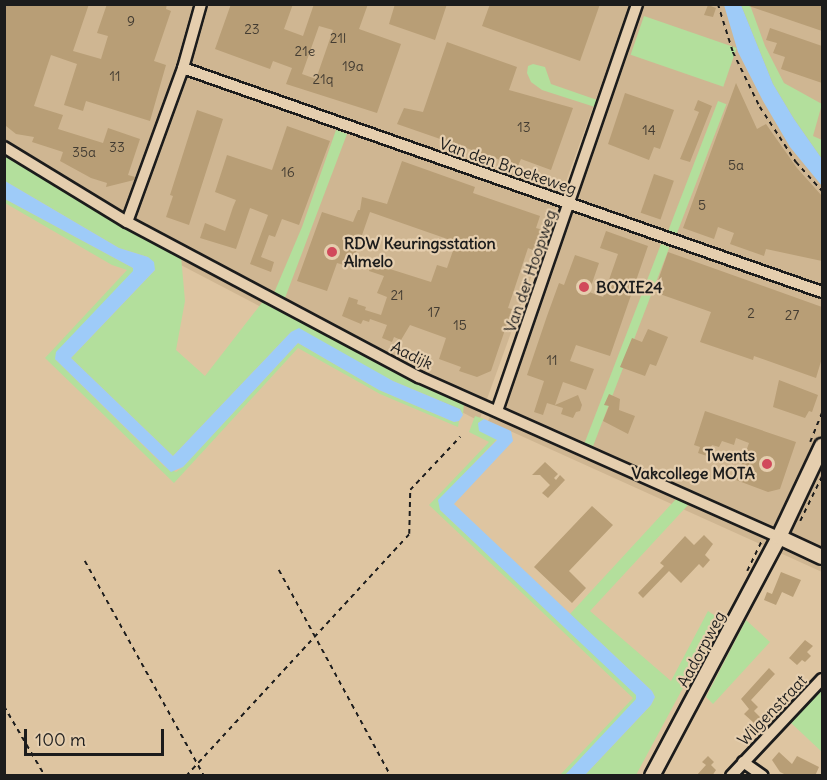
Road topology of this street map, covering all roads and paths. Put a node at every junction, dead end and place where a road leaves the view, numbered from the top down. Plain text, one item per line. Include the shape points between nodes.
1 (201, 4) edge
2 (637, 4) edge
3 (718, 4) edge
4 (183, 68) junction
5 (4, 147) edge
6 (822, 191) edge
7 (569, 203) junction
8 (127, 222) junction
9 (822, 292) edge
10 (497, 411) junction
11 (460, 437) dead end
12 (822, 446) edge
13 (822, 476) edge
14 (799, 523) dead end
15 (773, 535) junction
16 (822, 557) edge
17 (751, 559) dead end
18 (85, 561) dead end
19 (279, 570) dead end
20 (315, 636) junction
21 (822, 679) edge
22 (4, 706) edge
23 (743, 762) junction
24 (197, 763) junction
25 (45, 776) edge
26 (186, 776) edge
27 (204, 776) edge
28 (391, 776) edge
29 (652, 776) edge
30 (730, 776) edge
31 (763, 776) edge

1 - 4 street
2 - 7 street, Van der Hoopweg
3 - 6 path via 733,52 755,98 796,162
4 - 7 street, Van den Broekeweg
4 - 8 street
5 - 8 street, Aadijk
7 - 9 street, Van den Broekeweg
7 - 10 street, Van der Hoopweg
8 - 10 street, Aadijk via 343,339
10 - 15 street, Aadijk
11 - 20 path via 410,490 410,534
12 - 15 main road, Aadorpweg
13 - 14 path
15 - 16 main road, Aadijk
15 - 17 path
15 - 29 main road, Aadorpweg
18 - 24 path
19 - 20 path
20 - 24 path
20 - 28 path
21 - 23 street, Wilgenstraat
22 - 25 path
23 - 30 street, Wilgenstraat
23 - 31 street, Wilgenstraat
24 - 26 path
24 - 27 path

